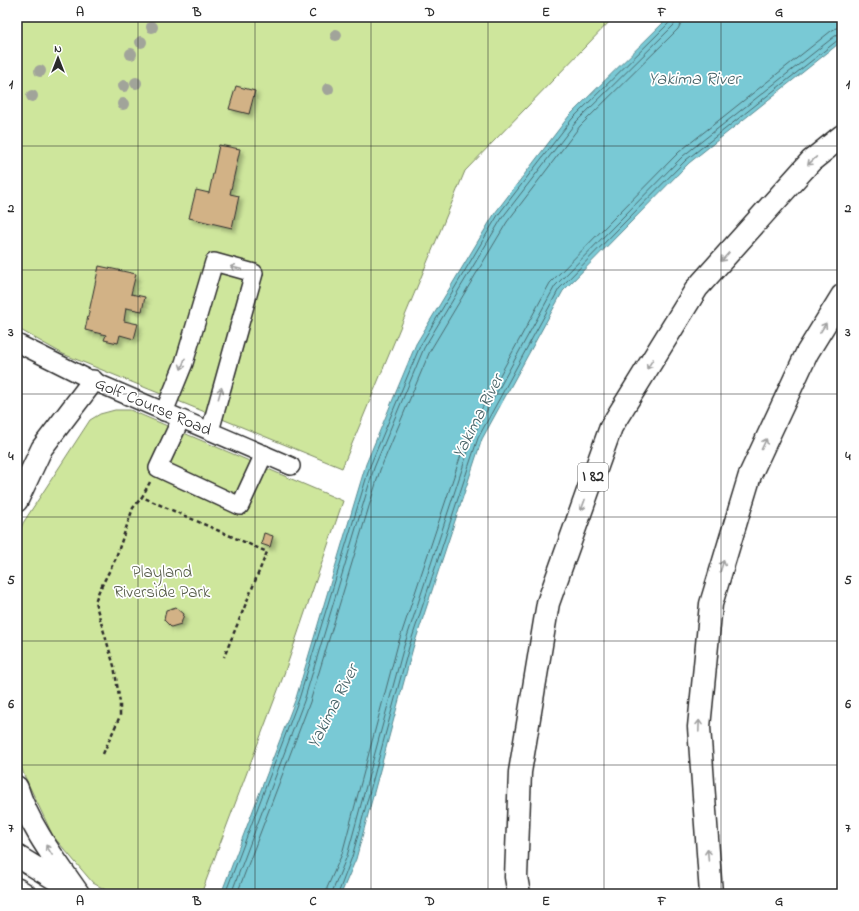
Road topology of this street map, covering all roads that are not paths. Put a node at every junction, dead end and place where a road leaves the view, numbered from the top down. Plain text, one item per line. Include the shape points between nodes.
1 (842, 136) edge
2 (842, 296) edge
3 (17, 343) edge
4 (93, 381) junction
5 (164, 412) junction
6 (181, 419) junction
7 (210, 431) junction
8 (42, 448) junction
9 (264, 454) junction
10 (291, 466) dead end
11 (17, 473) edge
12 (17, 501) edge
13 (17, 787) edge
14 (17, 856) edge
15 (17, 889) edge
16 (25, 894) edge
17 (79, 894) edge
18 (519, 894) edge
19 (711, 894) edge

1 -> 18 highway, I 82 via 812,161 697,288 611,427 548,603 520,772 516,877
19 -> 2 highway via 699,728 710,604 750,475 807,353
3 - 4 street, Golf Course Road
4 - 5 street, Golf Course Road
4 - 8 main road
5 - 6 street, Golf Course Road
7 -> 5 street via 254,273 214,262 184,363
6 - 7 street, Golf Course Road
6 - 9 street via 158,468 240,506
7 - 9 street, Golf Course Road
8 - 11 main road
8 - 12 main road
9 - 10 street, Golf Course Road
17 -> 13 main road via 48,850 21,800
14 - 17 main road
15 - 16 main road

